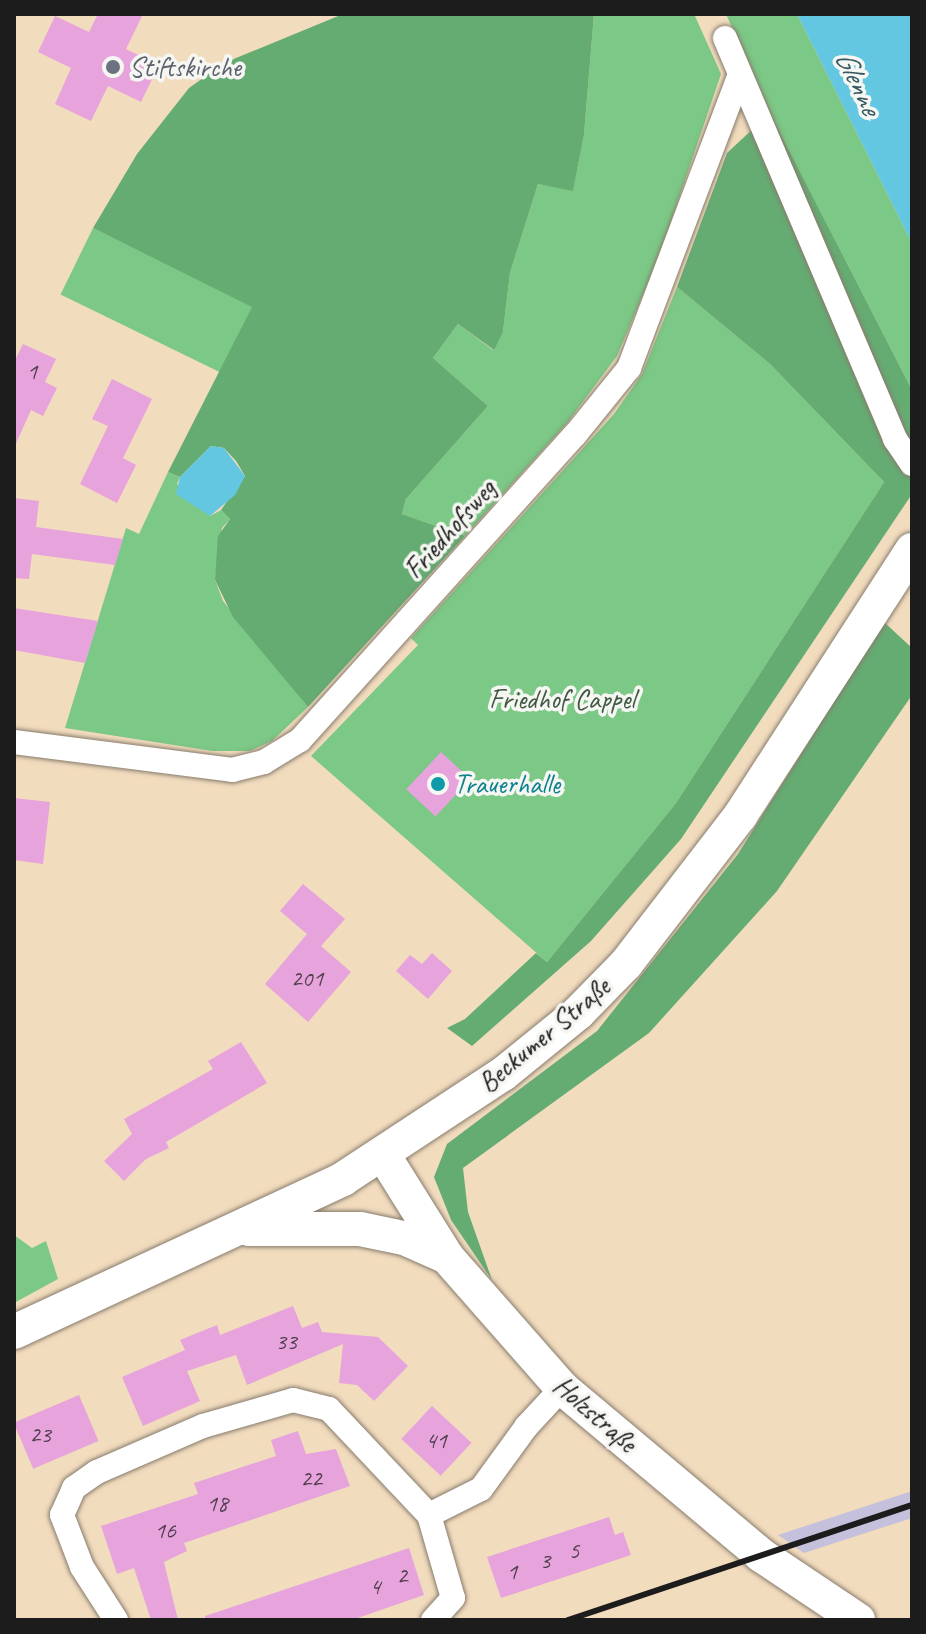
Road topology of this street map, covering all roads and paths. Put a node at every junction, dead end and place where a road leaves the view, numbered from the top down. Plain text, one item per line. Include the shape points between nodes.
1 (725, 38) dead end
2 (739, 77) junction
3 (912, 464) edge
4 (912, 550) edge
5 (14, 742) edge
6 (384, 1156) junction
7 (240, 1229) junction
8 (447, 1257) junction
9 (14, 1332) edge
10 (562, 1388) junction
11 (429, 1515) junction
12 (116, 1620) edge
13 (433, 1620) edge
14 (858, 1620) edge

1 - 2 street
2 - 3 street via 895,439
2 - 5 street, Friedhofsweg via 629,368 300,740 264,762 232,770
4 - 6 main road, Beckumer Straße via 740,816 626,964 503,1074
6 - 7 main road, Beckumer Straße
6 - 8 main road, Holzstraße
7 - 8 main road via 360,1229 404,1238
7 - 9 main road, Beckumer Straße
8 - 10 main road, Holzstraße
10 - 11 street via 481,1489
10 - 14 main road, Holzstraße via 761,1555
11 - 12 street via 329,1409 293,1400 203,1426 97,1472 74,1488 62,1515 82,1567
11 - 13 street via 453,1598

